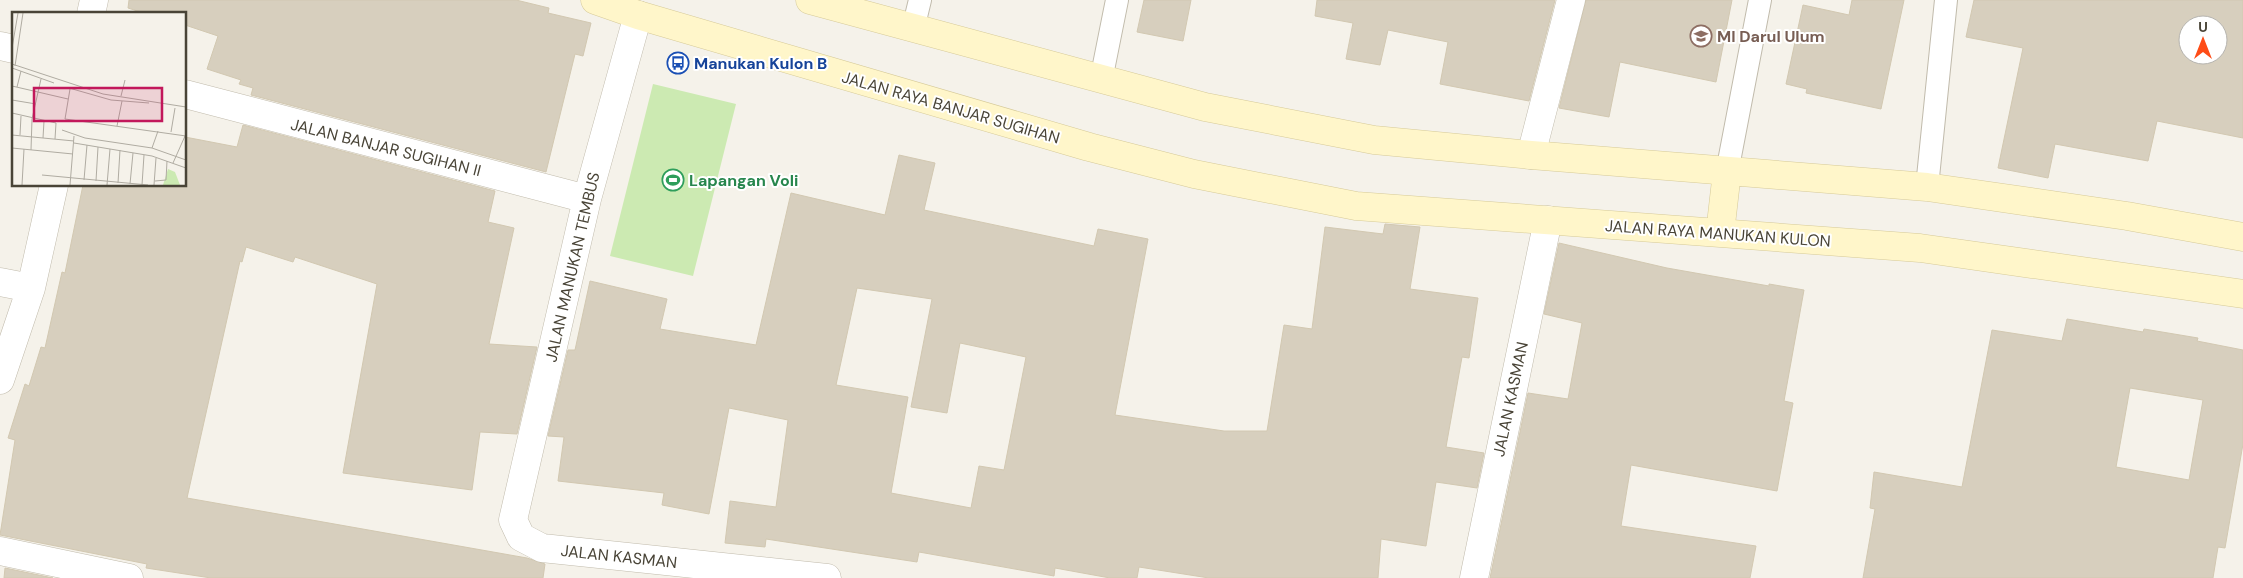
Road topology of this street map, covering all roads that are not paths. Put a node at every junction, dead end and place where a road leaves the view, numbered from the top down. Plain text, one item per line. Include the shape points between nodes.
1 (595, 0) edge
2 (810, 0) edge
3 (920, 0) edge
4 (1117, 0) edge
5 (1571, 0) edge
6 (1760, 0) edge
7 (1946, 0) edge
8 (638, 15) junction
9 (913, 29) junction
10 (1101, 80) junction
11 (186, 94) edge
12 (1531, 155) junction
13 (1727, 172) junction
14 (1194, 174) joint
15 (54, 186) edge
16 (1927, 186) junction
17 (587, 199) junction
18 (1548, 220) junction
19 (1720, 232) junction
20 (2243, 238) edge
21 (0, 282) edge
22 (30, 288) junction
23 (2243, 294) edge
24 (0, 380) edge
25 (513, 520) joint
26 (0, 551) edge
27 (129, 578) edge
28 (827, 578) edge
29 (1474, 578) edge

1 - 8 main road, JALAN RAYA BANJAR SUGIHAN
2 - 9 main road
3 - 9 lane
4 - 10 lane
5 - 12 street
6 - 13 lane
7 - 16 lane
8 - 14 main road, JALAN RAYA BANJAR SUGIHAN via 1089,147
8 - 17 street, JALAN MANUKAN TEMBUS
9 - 10 main road
10 - 12 main road via 1205,107 1374,140
11 - 17 street, JALAN BANJAR SUGIHAN II
12 - 13 main road
13 - 16 main road
13 - 19 main road
14 - 18 main road, JALAN RAYA MANUKAN KULON via 1356,206
15 - 22 street
16 - 20 main road via 2127,216
17 - 25 street, JALAN MANUKAN TEMBUS
18 - 19 main road, JALAN RAYA MANUKAN KULON
18 - 29 street, JALAN KASMAN
19 - 23 main road, JALAN RAYA MANUKAN KULON via 1920,248
21 - 22 street
22 - 24 street
25 - 28 street, JALAN KASMAN via 522,537 542,548
26 - 27 street

